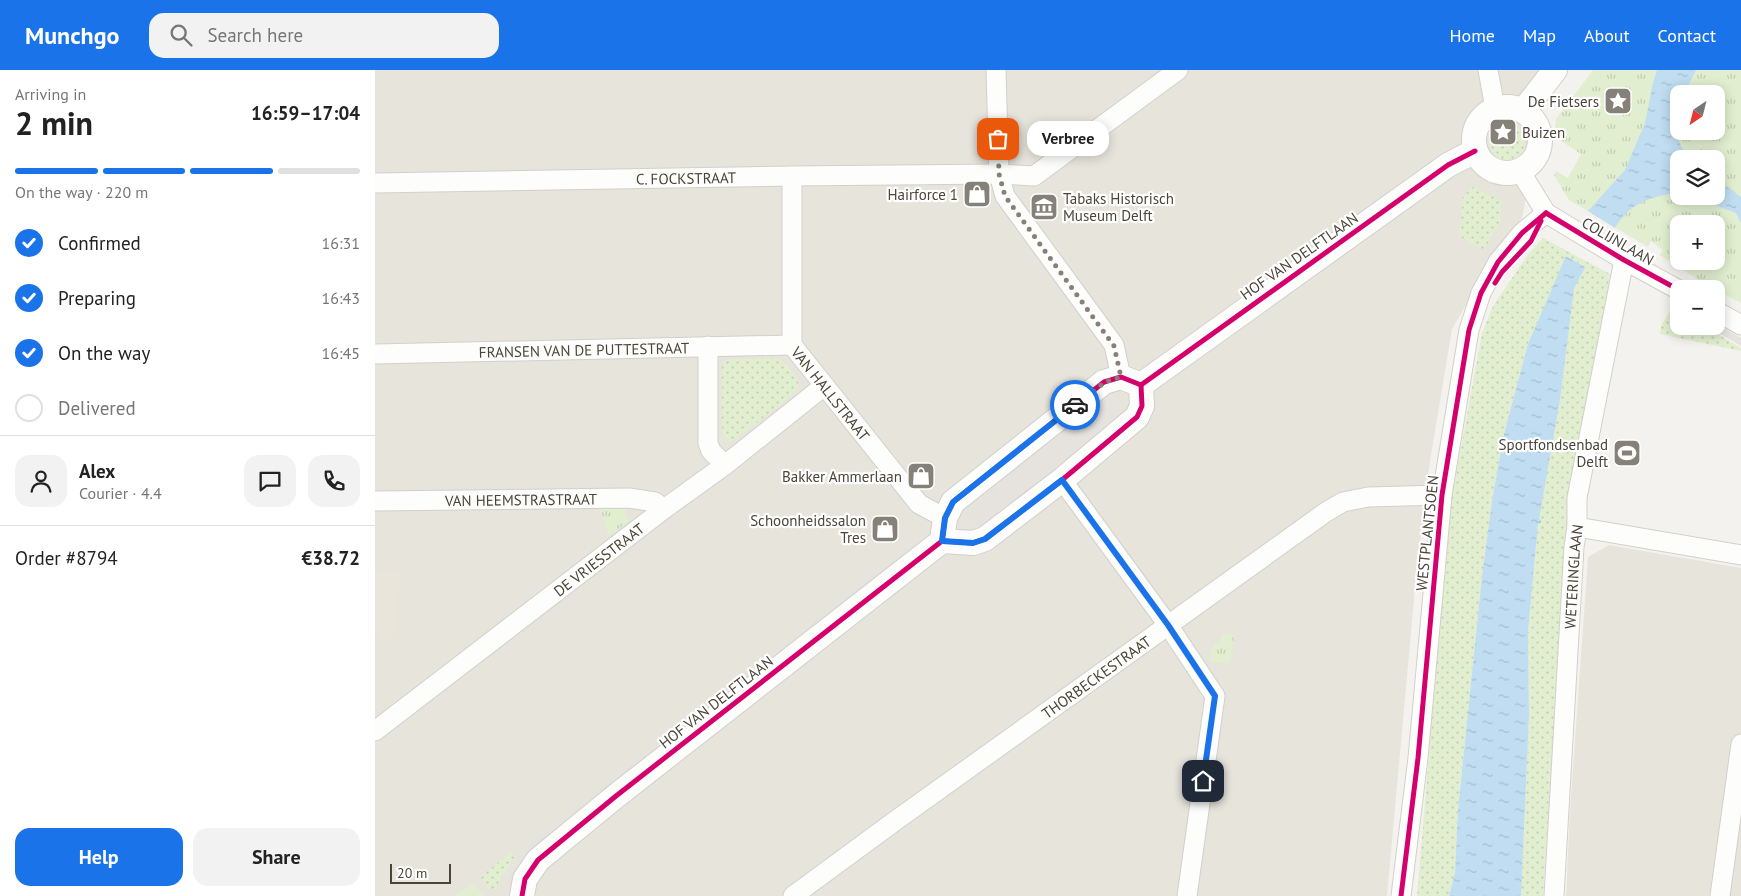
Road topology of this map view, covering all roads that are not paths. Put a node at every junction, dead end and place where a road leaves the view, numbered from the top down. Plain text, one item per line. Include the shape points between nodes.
1 (996, 70) edge
2 (1178, 70) edge
3 (1488, 70) edge
4 (1555, 70) edge
5 (1157, 77) edge
6 (1495, 108) junction
7 (1523, 111) junction
8 (1475, 151) junction
9 (1520, 171) junction
10 (999, 174) junction
11 (792, 176) junction
12 (375, 183) edge
13 (1546, 213) junction
14 (1624, 260) junction
15 (1670, 285) edge
16 (1725, 316) edge
17 (1741, 325) edge
18 (792, 345) junction
19 (708, 346) junction
20 (375, 354) edge
21 (1131, 381) junction
22 (824, 386) junction
23 (725, 465) junction
24 (1062, 480) junction
25 (1442, 495) junction
26 (375, 501) edge
27 (664, 509) junction
28 (945, 518) junction
29 (1577, 527) junction
30 (942, 541) junction
31 (1741, 555) edge
32 (1168, 625) junction
33 (375, 731) edge
34 (1741, 744) edge
35 (522, 896) edge
36 (793, 896) edge
37 (1187, 896) edge
38 (1401, 896) edge
39 (1554, 896) edge
40 (1720, 896) edge

1 - 10 street
2 - 5 street, C. FOCKSTRAAT
3 - 6 street
4 - 7 street
5 - 10 street, C. FOCKSTRAAT via 1034,176
6 - 7 street via 1505,106
6 - 8 street via 1487,112 1476,126
7 - 9 street via 1537,126 1540,147 1536,157
8 - 9 street via 1493,171
8 - 21 street, HOF VAN DELFTLAAN via 1440,171
9 - 13 street
10 - 11 street, C. FOCKSTRAAT
10 - 21 street via 1005,196 1114,346
11 - 12 street, C. FOCKSTRAAT
11 - 18 street, VAN HALLSTRAAT
13 - 14 street, COLIJNLAAN
13 - 25 street, WESTPLANTSOEN via 1498,262 1481,293 1469,330
14 - 15 street, COLIJNLAAN
14 - 29 street, WETERINGLAAN via 1577,498
16 - 17 street
18 - 19 street, FRANSEN VAN DE PUTTESTRAAT
18 - 22 street, VAN HALLSTRAAT
19 - 20 street, FRANSEN VAN DE PUTTESTRAAT
19 - 23 street via 707,443 711,452
21 - 24 street via 1142,406 1137,417
21 - 28 street, HOF VAN DELFTLAAN via 1105,382 953,502
22 - 23 street, DE VRIESSTRAAT
22 - 28 street, VAN HALLSTRAAT via 919,504
23 - 27 street, DE VRIESSTRAAT
24 - 30 street via 985,539 973,543
24 - 32 street
25 - 32 street, THORBECKESTRAAT via 1368,497 1343,502
25 - 38 street, WESTPLANTSOEN via 1418,758
26 - 27 street, VAN HEEMSTRASTRAAT via 629,498 655,502
27 - 33 street, DE VRIESSTRAAT
28 - 30 street, HOF VAN DELFTLAAN
29 - 31 street
29 - 39 street, WETERINGLAAN via 1573,547
30 - 35 street, HOF VAN DELFTLAAN via 538,860 525,879
32 - 36 street, THORBECKESTRAAT
32 - 37 street via 1215,696
34 - 40 street

